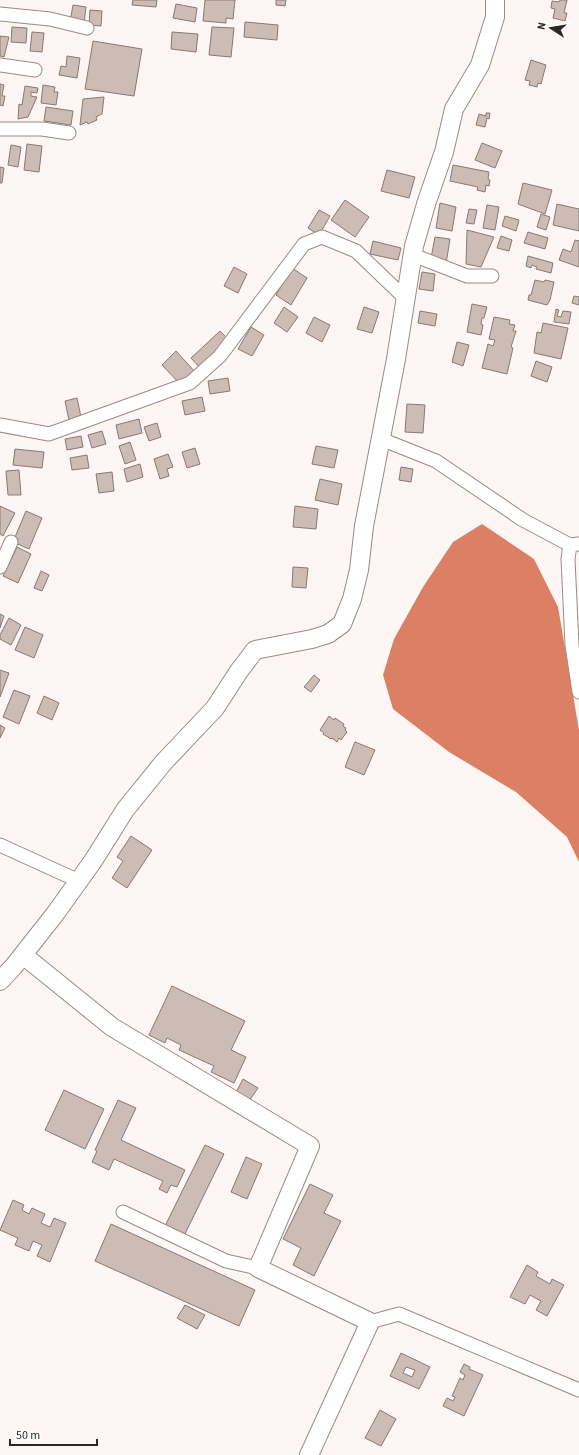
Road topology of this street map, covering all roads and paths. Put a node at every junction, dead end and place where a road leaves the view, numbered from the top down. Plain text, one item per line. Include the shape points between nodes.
1 (495, 0) edge
2 (0, 14) edge
3 (88, 28) dead end
4 (0, 65) edge
5 (35, 70) dead end
6 (0, 129) edge
7 (69, 133) dead end
8 (412, 255) junction
9 (492, 276) dead end
10 (406, 299) junction
11 (0, 425) edge
12 (381, 439) junction
13 (11, 542) dead end
14 (574, 545) edge
15 (0, 567) edge
16 (579, 692) edge
17 (1, 847) edge
18 (79, 881) junction
19 (23, 955) junction
20 (0, 981) edge
21 (123, 1212) dead end
22 (258, 1268) junction
23 (370, 1322) junction
24 (579, 1390) edge
25 (309, 1455) edge

1 - 8 street via 495,17 480,65 454,109 444,152
2 - 3 street via 50,19
4 - 5 street
6 - 7 street via 42,129
8 - 9 street via 467,276
8 - 10 street
10 - 11 street via 356,251 322,237 304,244 220,356 190,383 49,434
10 - 12 street
12 - 14 street via 436,461 523,520
12 - 18 street via 364,526 359,570 352,599 342,624 328,634 312,639 255,650 215,708 163,763 125,810
13 - 15 street
14 - 16 street via 568,559 572,645
17 - 18 street
18 - 19 street
19 - 20 street
19 - 22 street via 112,1027 310,1146
21 - 22 street via 226,1261
22 - 23 street
23 - 24 street via 399,1314
23 - 25 street

